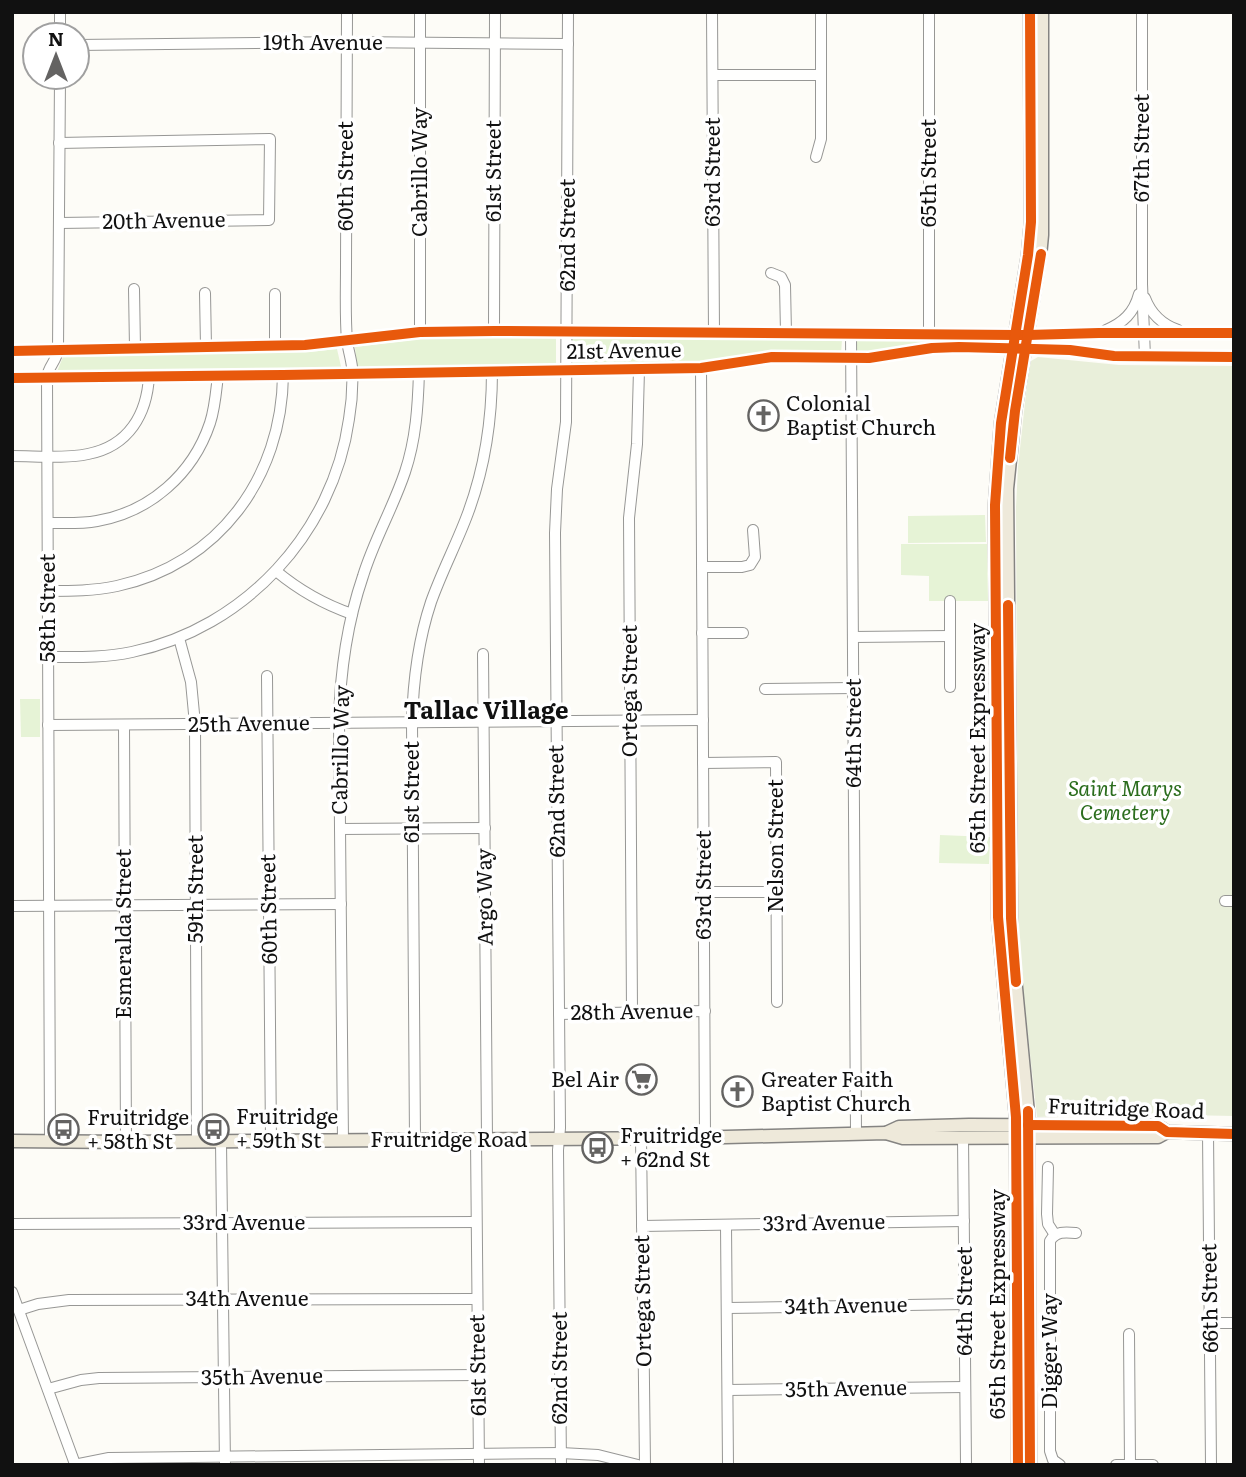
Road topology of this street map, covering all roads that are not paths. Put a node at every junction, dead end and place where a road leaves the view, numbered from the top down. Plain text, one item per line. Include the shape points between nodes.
1 (347, 12) edge
2 (421, 12) edge
3 (495, 12) edge
4 (568, 12) edge
5 (712, 12) edge
6 (821, 12) edge
7 (929, 12) edge
8 (1030, 12) edge
9 (1042, 12) edge
10 (1142, 12) edge
11 (347, 43) junction
12 (420, 43) junction
13 (494, 43) junction
14 (568, 44) junction
15 (91, 45) edge
16 (713, 75) junction
17 (821, 75) junction
18 (60, 91) edge
19 (60, 143) junction
20 (816, 157) dead end
21 (59, 223) junction
22 (772, 273) dead end
23 (1142, 284) junction
24 (134, 289) dead end
25 (205, 293) dead end
26 (275, 294) dead end
27 (494, 331) junction
28 (567, 331) junction
29 (419, 332) junction
30 (1099, 332) junction
31 (713, 333) junction
32 (786, 333) junction
33 (851, 333) junction
34 (929, 333) junction
35 (1144, 333) junction
36 (1185, 333) junction
37 (1234, 333) edge
38 (1022, 335) junction
39 (347, 340) junction
40 (275, 346) junction
41 (206, 347) junction
42 (135, 348) junction
43 (1019, 349) junction
44 (58, 350) junction
45 (12, 351) edge
46 (1145, 357) junction
47 (1234, 357) edge
48 (852, 358) junction
49 (701, 368) junction
50 (639, 369) junction
51 (566, 371) junction
52 (419, 372) junction
53 (492, 372) junction
54 (352, 374) junction
55 (218, 375) junction
56 (149, 376) junction
57 (283, 376) junction
58 (47, 377) junction
59 (12, 378) edge
60 (12, 456) edge
61 (48, 456) junction
62 (48, 523) junction
63 (753, 530) dead end
64 (702, 568) junction
65 (276, 571) junction
66 (48, 591) junction
67 (950, 601) dead end
68 (352, 614) junction
69 (702, 633) junction
70 (743, 633) dead end
71 (950, 636) junction
72 (853, 637) junction
73 (179, 638) junction
74 (483, 654) dead end
75 (47, 657) junction
76 (267, 676) dead end
77 (854, 688) junction
78 (950, 688) dead end
79 (765, 689) dead end
80 (630, 720) junction
81 (703, 720) junction
82 (556, 721) junction
83 (484, 722) junction
84 (340, 723) junction
85 (412, 723) junction
86 (195, 724) junction
87 (267, 724) junction
88 (48, 725) junction
89 (124, 725) junction
90 (703, 763) junction
91 (413, 828) junction
92 (485, 828) junction
93 (340, 829) junction
94 (704, 892) junction
95 (777, 892) junction
96 (124, 904) junction
97 (269, 904) junction
98 (341, 904) junction
99 (48, 905) junction
100 (196, 905) junction
101 (12, 906) edge
102 (777, 1002) dead end
103 (705, 1011) junction
104 (632, 1012) junction
105 (559, 1014) junction
106 (1022, 1131) junction
107 (1208, 1132) junction
108 (856, 1133) junction
109 (886, 1133) junction
110 (1234, 1134) edge
111 (963, 1137) junction
112 (641, 1138) junction
113 (705, 1138) junction
114 (482, 1139) junction
115 (559, 1139) junction
116 (342, 1140) junction
117 (415, 1140) junction
118 (12, 1141) edge
119 (50, 1141) junction
120 (271, 1141) junction
121 (126, 1142) junction
122 (197, 1142) junction
123 (221, 1142) junction
124 (1048, 1167) dead end
125 (964, 1221) junction
126 (477, 1222) junction
127 (222, 1223) junction
128 (12, 1224) edge
129 (726, 1225) junction
130 (642, 1226) junction
131 (1076, 1233) dead end
132 (1055, 1235) junction
133 (12, 1292) edge
134 (477, 1299) junction
135 (223, 1300) junction
136 (966, 1304) junction
137 (727, 1308) junction
138 (19, 1310) junction
139 (1211, 1323) junction
140 (1234, 1323) edge
141 (1129, 1334) dead end
142 (478, 1375) junction
143 (224, 1377) junction
144 (965, 1387) junction
145 (47, 1389) junction
146 (728, 1390) junction
147 (561, 1452) junction
148 (479, 1453) junction
149 (225, 1460) edge
150 (75, 1465) edge
151 (479, 1465) edge
152 (561, 1465) edge
153 (638, 1465) edge
154 (645, 1465) edge
155 (728, 1465) edge
156 (966, 1465) edge
157 (1018, 1465) edge
158 (1030, 1465) edge
159 (1059, 1465) edge
160 (1116, 1465) edge
161 (1130, 1465) edge
162 (1153, 1465) edge
163 (1211, 1465) edge

1 - 11 street, 60th Street
2 - 12 street, Cabrillo Way
3 - 13 street, 61st Street
4 - 14 street, 62nd Street
5 - 16 street, 63rd Street
6 - 17 street
7 - 34 street, 65th Street
8 - 38 main road, 65th Street Expressway via 1031,222
9 - 38 main road, 65th Street Expressway via 1041,256
10 - 23 street, 67th Street
11 - 12 street, 19th Avenue
11 - 15 street, 19th Avenue
11 - 39 street, 60th Street
12 - 13 street, 19th Avenue
12 - 29 street, Cabrillo Way
13 - 14 street, 19th Avenue
13 - 27 street, 61st Street
14 - 28 street, 62nd Street
16 - 17 street
16 - 31 street, 63rd Street
17 - 20 street via 821,139
18 - 19 street, 58th Street
19 - 21 street, 58th Street
19 - 21 street, 20th Avenue via 270,139 270,219
21 - 44 street, 58th Street
22 - 32 street via 785,285
23 - 30 street, 67th Street via 1130,315
23 - 35 street, 67th Street
23 - 36 street, 67th Street via 1153,314
24 - 42 street
25 - 41 street
26 - 40 street
27 - 28 street, 21st Avenue
27 - 29 street, 21st Avenue
28 - 31 street, 21st Avenue
28 - 51 street, 62nd Street
29 - 39 street, 21st Avenue
30 - 35 street, 21st Avenue
30 - 38 street, 21st Avenue
31 - 32 street, 21st Avenue
32 - 33 street, 21st Avenue
33 - 34 street, 21st Avenue
33 - 48 street, 64th Street
34 - 38 street, 21st Avenue
35 - 36 street, 21st Avenue
35 - 46 street, 67th Street
36 - 37 street, 21st Avenue
38 - 43 main road, 65th Street Expressway
39 - 40 street, 21st Avenue
39 - 54 street, 60th Street
40 - 41 street, 21st Avenue
41 - 42 street, 21st Avenue
42 - 44 street, 21st Avenue
43 - 46 street, 21st Avenue
43 - 48 street, 21st Avenue via 932,348
43 - 106 main road, 65th Street Expressway via 1001,423 995,505 998,917
44 - 45 street, 21st Avenue
44 - 58 street, 58th Street
46 - 47 street, 21st Avenue
48 - 49 street, 21st Avenue via 772,357
48 - 72 street, 64th Street
49 - 50 street, 21st Avenue
49 - 64 street, 63rd Street
50 - 51 street, 21st Avenue
50 - 80 street, Ortega Street via 629,519
51 - 53 street, 21st Avenue
51 - 82 street, 62nd Street via 566,422 555,512
52 - 53 street, 21st Avenue
52 - 54 street, 21st Avenue
52 - 68 street, Cabrillo Way via 418,414 409,459 371,552
53 - 85 street, 61st Street via 484,457 468,513 423,629
54 - 57 street, 21st Avenue
54 - 65 street, 60th Street via 340,462 314,520
55 - 56 street, 21st Avenue
55 - 57 street, 21st Avenue
55 - 62 street via 214,410 204,438 168,487 144,505 109,519
56 - 58 street, 21st Avenue
56 - 61 street via 142,412 117,442 87,454
57 - 66 street via 280,418 269,457 242,505 215,535 186,558 136,581 100,589
58 - 59 street, 21st Avenue
58 - 61 street, 58th Street
60 - 61 street
61 - 62 street, 58th Street
62 - 66 street, 58th Street
63 - 64 street via 755,557 750,565
64 - 69 street, 63rd Street
65 - 68 street via 311,597
65 - 73 street, 60th Street via 229,611
66 - 75 street, 58th Street
67 - 71 street
68 - 84 street, Cabrillo Way
69 - 70 street
69 - 81 street, 63rd Street
71 - 72 street
71 - 78 street
72 - 77 street, 64th Street
73 - 75 street, 60th Street via 107,656
73 - 86 street, 59th Street via 191,682
74 - 83 street, Argo Way
75 - 88 street, 58th Street
76 - 87 street, 60th Street
77 - 79 street
77 - 108 street, 64th Street
80 - 81 street, 25th Avenue
80 - 82 street, 25th Avenue
80 - 104 street, Ortega Street
81 - 90 street, 63rd Street
82 - 83 street, 25th Avenue
82 - 105 street, 62nd Street
83 - 85 street, 25th Avenue
83 - 92 street, Argo Way
84 - 85 street, 25th Avenue
84 - 87 street, 25th Avenue
84 - 93 street, Cabrillo Way
85 - 91 street, 61st Street
86 - 87 street, 25th Avenue
86 - 89 street, 25th Avenue
86 - 100 street, 59th Street
87 - 97 street, 60th Street
88 - 89 street, 25th Avenue
88 - 99 street, 58th Street
89 - 96 street, Esmeralda Street
90 - 94 street, 63rd Street
90 - 95 street, Nelson Street via 776,762
91 - 92 street
91 - 93 street
91 - 117 street, 61st Street
92 - 114 street, Argo Way
93 - 98 street, Cabrillo Way
94 - 95 street
94 - 103 street, 63rd Street
95 - 102 street, Nelson Street
96 - 99 street
96 - 100 street
96 - 121 street, Esmeralda Street
97 - 98 street
97 - 100 street
97 - 120 street, 60th Street
98 - 116 street, Cabrillo Way
99 - 101 street
99 - 119 street, 58th Street
100 - 122 street, 59th Street
103 - 104 street, 28th Avenue
103 - 113 street, 63rd Street
104 - 105 street, 28th Avenue
105 - 115 street, 62nd Street
106 - 107 main road, Fruitridge Road via 1158,1137 1167,1132
106 - 109 main road, Fruitridge Road via 898,1127
106 - 111 main road, Fruitridge Road
106 - 157 main road, 65th Street Expressway
106 - 158 main road, 65th Street Expressway
107 - 110 main road, Fruitridge Road
107 - 139 street, 66th Street
108 - 109 main road, Fruitridge Road
108 - 113 main road, Fruitridge Road
109 - 111 main road, Fruitridge Road via 903,1138
111 - 125 street, 64th Street
112 - 113 main road, Fruitridge Road
112 - 115 main road, Fruitridge Road
112 - 130 street, Ortega Street
114 - 115 main road, Fruitridge Road
114 - 117 main road, Fruitridge Road
114 - 126 street, 61st Street
115 - 147 street, 62nd Street
116 - 117 main road, Fruitridge Road
116 - 120 main road, Fruitridge Road
118 - 119 main road, Fruitridge Road
119 - 121 main road, Fruitridge Road
120 - 123 main road, Fruitridge Road
121 - 122 main road, Fruitridge Road
122 - 123 main road, Fruitridge Road
123 - 127 street
124 - 132 street, Digger Way via 1048,1224
125 - 129 street, 33rd Avenue
125 - 136 street, 64th Street
126 - 127 street, 33rd Avenue
126 - 134 street, 61st Street
127 - 128 street, 33rd Avenue
127 - 135 street
129 - 130 street, 33rd Avenue
129 - 137 street
130 - 154 street, Ortega Street
131 - 132 street
132 - 159 street, Digger Way via 1050,1241 1050,1451
133 - 138 street
134 - 135 street, 34th Avenue
134 - 142 street, 61st Street
135 - 138 street, 34th Avenue via 69,1300
135 - 143 street
136 - 137 street, 34th Avenue
136 - 144 street, 64th Street
137 - 146 street
138 - 145 street
139 - 140 street
139 - 163 street, 66th Street
141 - 161 street
142 - 143 street, 35th Avenue
142 - 148 street, 61st Street
143 - 145 street, 35th Avenue via 99,1378
143 - 149 street
144 - 146 street, 35th Avenue
144 - 156 street, 64th Street
145 - 150 street
146 - 155 street
147 - 148 street
147 - 152 street, 62nd Street
147 - 153 street
148 - 149 street
148 - 151 street, 61st Street
149 - 150 street via 109,1458
160 - 161 street
161 - 162 street

